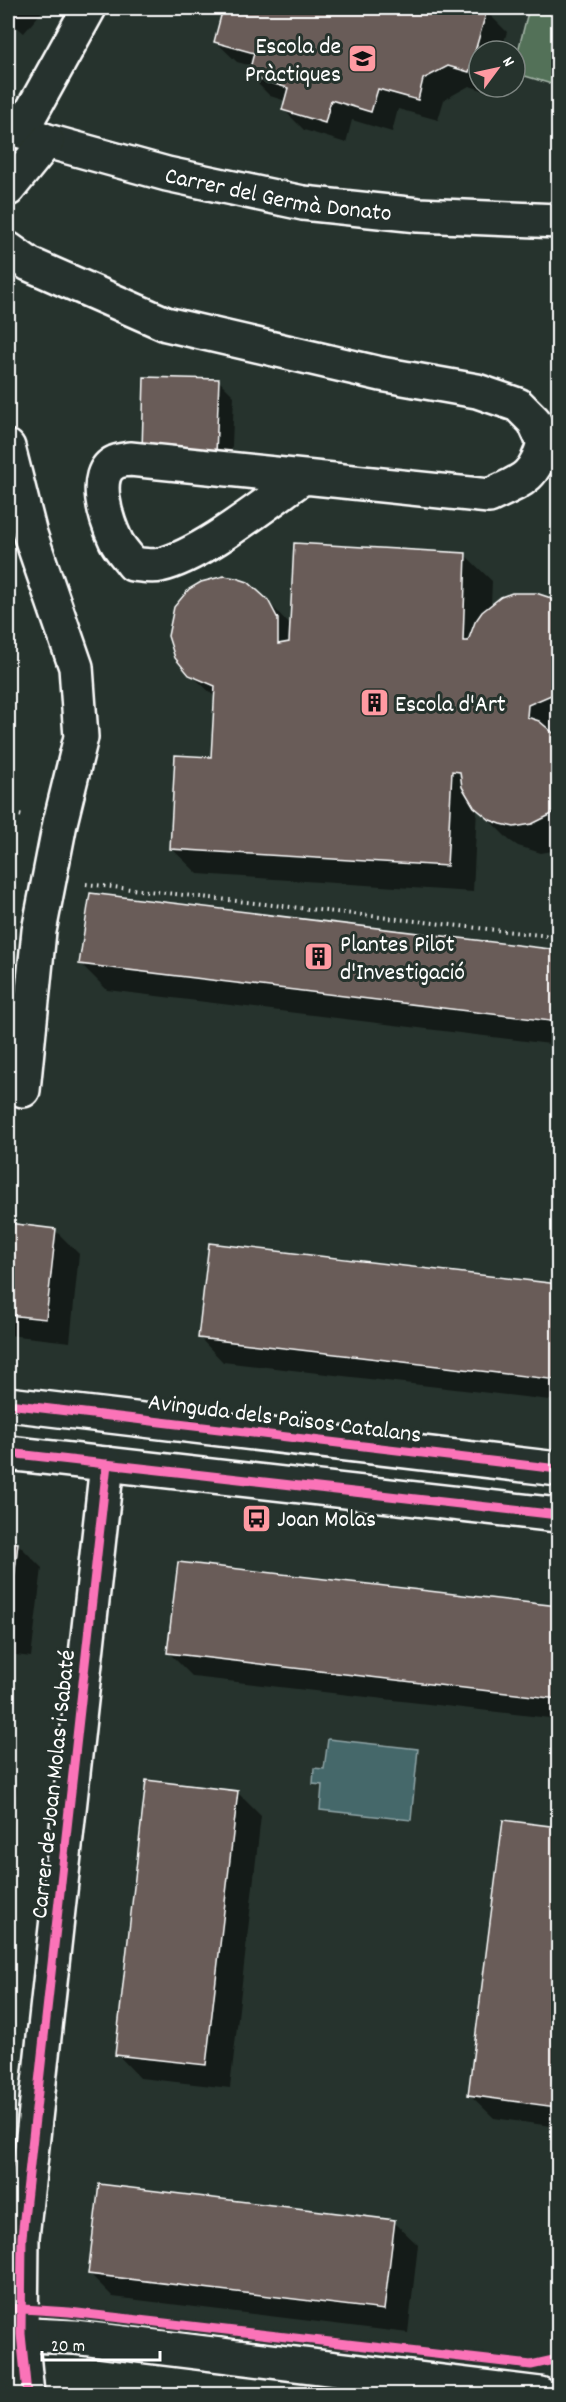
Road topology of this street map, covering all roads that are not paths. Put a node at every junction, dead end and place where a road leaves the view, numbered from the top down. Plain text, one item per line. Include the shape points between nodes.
1 (89, 8) edge
2 (25, 132) edge
3 (8, 189) edge
4 (558, 221) edge
5 (8, 249) edge
6 (8, 447) edge
7 (302, 478) junction
8 (23, 1090) dead end
9 (8, 1404) edge
10 (8, 1453) edge
11 (107, 1464) junction
12 (558, 1469) edge
13 (558, 1515) edge
14 (14, 2334) edge
15 (378, 2373) junction
16 (27, 2394) edge
17 (351, 2394) edge
18 (540, 2394) edge

1 - 2 street
2 - 3 street
2 - 4 street, Carrer del Germà Donato via 167,174 303,203
5 - 7 street via 29,264 166,324 381,374 477,391 518,405 534,421 544,443 538,464 520,481 489,496
6 - 8 street via 30,534 76,667 81,737 39,931
7 - 7 street via 130,459 114,462 106,471 102,482 105,514 116,542 133,564 157,566 176,561 205,544
9 - 12 street, Avinguda dels Països Catalans
10 - 11 street
11 - 13 street
11 - 14 street, Carrer de Joan Molas i Sabaté
14 - 15 street via 74,2337
14 - 16 street, Carrer de Joan Molas i Sabaté
15 - 17 street
15 - 18 street

